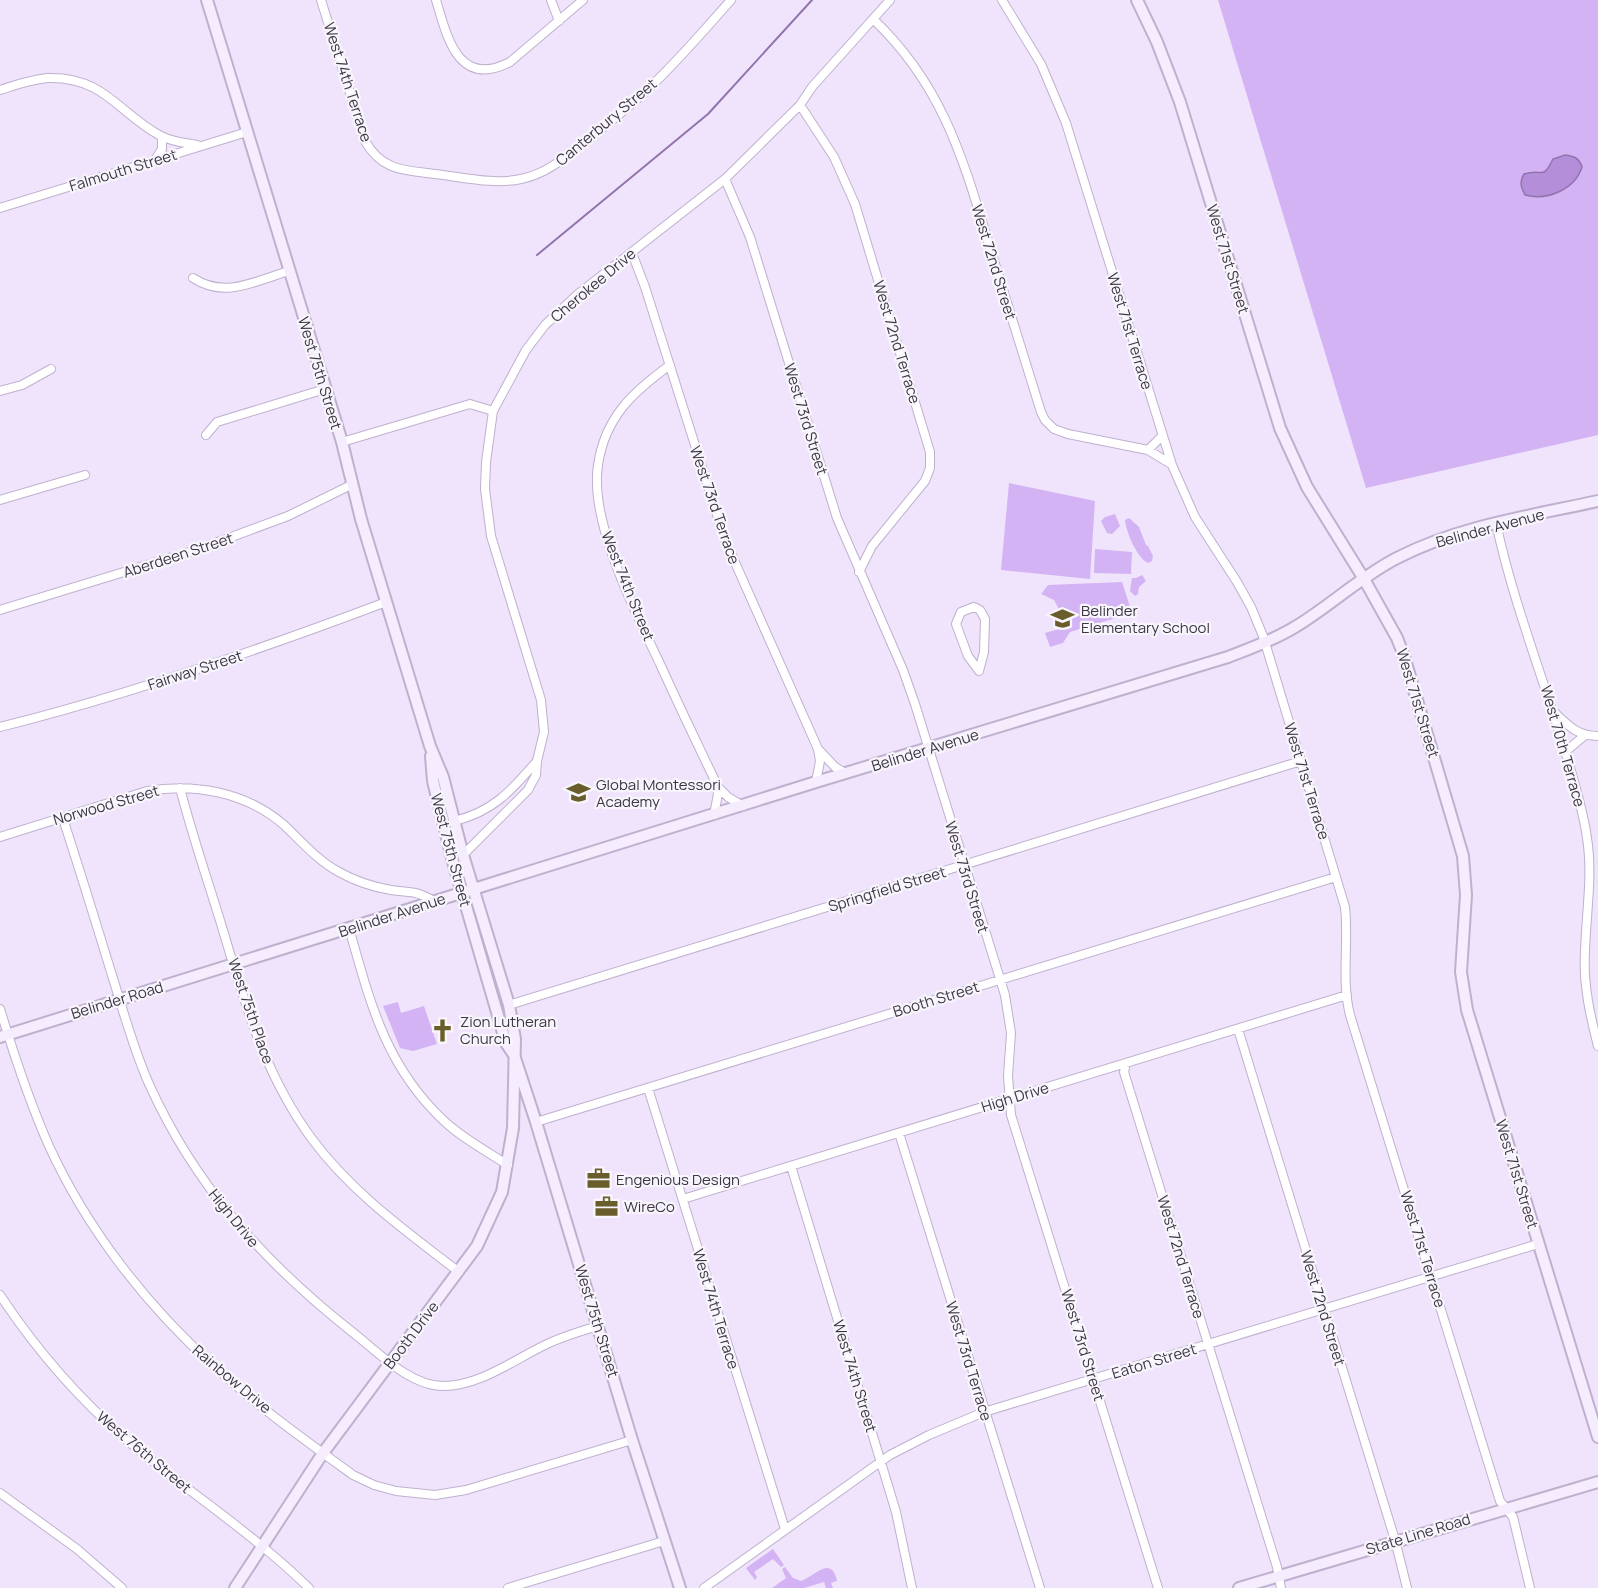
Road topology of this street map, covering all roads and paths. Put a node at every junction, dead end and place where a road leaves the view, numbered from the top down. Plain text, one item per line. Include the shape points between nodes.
1 (207, 0) edge
2 (321, 0) edge
3 (436, 0) edge
4 (550, 0) edge
5 (583, 0) edge
6 (731, 0) edge
7 (890, 0) edge
8 (1002, 0) edge
9 (1137, 0) edge
10 (873, 19) junction
11 (559, 21) junction
12 (0, 90) edge
13 (800, 105) junction
14 (247, 132) junction
15 (162, 137) junction
16 (201, 145) junction
17 (155, 160) junction
18 (379, 160) joint
19 (725, 179) junction
20 (0, 208) edge
21 (632, 253) junction
22 (289, 271) junction
23 (193, 278) dead end
24 (670, 365) junction
25 (51, 369) dead end
26 (325, 389) junction
27 (0, 391) edge
28 (493, 411) junction
29 (206, 435) dead end
30 (1162, 436) junction
31 (342, 442) junction
32 (1148, 450) junction
33 (1172, 465) junction
34 (85, 475) dead end
35 (351, 485) junction
36 (0, 500) edge
37 (1598, 501) edge
38 (1496, 523) junction
39 (859, 572) junction
40 (1364, 579) junction
41 (386, 602) junction
42 (0, 609) edge
43 (1265, 642) junction
44 (979, 671) joint
45 (1554, 712) junction
46 (0, 727) edge
47 (1584, 736) junction
48 (1598, 736) edge
49 (430, 746) junction
50 (818, 749) junction
51 (929, 749) junction
52 (1565, 752) junction
53 (537, 761) junction
54 (1300, 761) junction
55 (845, 773) junction
56 (816, 782) junction
57 (717, 785) junction
58 (180, 788) junction
59 (742, 806) junction
60 (714, 815) junction
61 (68, 816) junction
62 (454, 821) junction
63 (0, 837) edge
64 (463, 855) junction
65 (964, 865) junction
66 (1336, 877) junction
67 (473, 889) junction
68 (462, 892) junction
69 (434, 901) junction
70 (349, 928) junction
71 (234, 964) junction
72 (1000, 980) junction
73 (1347, 995) junction
74 (119, 1000) junction
75 (509, 1005) junction
76 (0, 1009) edge
77 (1238, 1029) junction
78 (4, 1035) edge
79 (1598, 1046) edge
80 (514, 1055) junction
81 (1126, 1063) junction
82 (648, 1088) junction
83 (1009, 1099) junction
84 (536, 1122) junction
85 (899, 1133) junction
86 (508, 1165) junction
87 (791, 1166) junction
88 (683, 1199) junction
89 (1538, 1244) junction
90 (459, 1272) junction
91 (1431, 1276) junction
92 (0, 1295) edge
93 (1323, 1310) junction
94 (598, 1326) junction
95 (1208, 1344) junction
96 (391, 1362) junction
97 (1094, 1379) junction
98 (984, 1412) junction
99 (1598, 1437) edge
100 (632, 1440) junction
101 (323, 1453) junction
102 (881, 1461) junction
103 (1598, 1482) edge
104 (0, 1493) edge
105 (1507, 1508) junction
106 (785, 1529) junction
107 (1395, 1540) junction
108 (664, 1541) junction
109 (262, 1546) junction
110 (1278, 1576) junction
111 (122, 1588) edge
112 (235, 1588) edge
113 (309, 1588) edge
114 (508, 1588) edge
115 (680, 1588) edge
116 (704, 1588) edge
117 (912, 1588) edge
118 (1040, 1588) edge
119 (1158, 1588) edge
120 (1239, 1588) edge
121 (1281, 1588) edge
122 (1407, 1588) edge
123 (1530, 1588) edge

1 - 14 street, West 75th Street
2 - 18 street, West 74th Terrace via 365,141
3 - 11 street via 454,52 463,61 482,69 510,62
4 - 11 street
5 - 11 street
6 - 18 street, Canterbury Street via 650,87 544,171 521,179 491,181 404,170
7 - 10 street, Cherokee Drive
8 - 30 street, West 71st Terrace via 1041,64 1066,123
9 - 40 street, West 71st Street via 1180,102 1280,428 1307,487
10 - 13 street, Cherokee Drive
10 - 32 street, West 72nd Street via 931,91 956,141 1045,420 1054,429 1068,434
12 - 15 street via 48,78 76,81 106,94
13 - 19 street, Cherokee Drive
13 - 39 street, West 72nd Terrace via 834,157 855,204 930,452 925,481 872,546
14 - 16 street, Falmouth Street
14 - 22 street, West 75th Street
15 - 16 street
15 - 17 street via 162,150
16 - 17 street, Falmouth Street
17 - 20 street, Falmouth Street
19 - 21 street, Cherokee Drive
19 - 39 street, West 73rd Street via 750,237 837,518
21 - 24 street, West 73rd Terrace
21 - 28 street, Cherokee Drive via 544,325 521,357
22 - 23 street via 230,289 210,287
22 - 26 street, West 75th Street
24 - 50 street, West 73rd Terrace via 725,540
24 - 57 street, West 74th Street via 633,394 613,420 600,453 597,492 625,587
25 - 27 street via 22,385
26 - 29 street via 217,422
26 - 31 street, West 75th Street
28 - 31 street via 470,404
28 - 53 street, Cherokee Drive via 486,462 487,509 494,546 541,700 544,732
30 - 32 street
30 - 33 street, West 71st Terrace
31 - 35 street, West 75th Street
32 - 33 street, West 72nd Street
33 - 43 street, West 71st Terrace via 1195,517 1251,607
34 - 36 street
35 - 41 street, West 75th Street
35 - 42 street, Aberdeen Street via 278,519 199,549
37 - 38 street, Belinder Avenue
38 - 40 street, Belinder Avenue via 1437,540
38 - 45 street, West 70th Terrace
39 - 51 street, West 73rd Street via 903,670
40 - 43 street, Belinder Avenue via 1310,618
40 - 89 street, West 71st Street via 1404,656 1458,833 1466,879 1461,972 1464,993
41 - 46 street, Fairway Street via 225,661
41 - 49 street, West 75th Street
43 - 51 street, Belinder Avenue via 1228,657
43 - 54 street, West 71st Terrace
44 - 44 street via 985,619 980,610 969,608 961,612 956,624 968,656
45 - 47 street
45 - 52 street, West 70th Terrace
47 - 48 street
47 - 52 street
49 - 62 street, West 75th Street
49 - 68 street, West 75th Street via 433,782
50 - 55 street, West 73rd Terrace
50 - 56 street, West 73rd Terrace
51 - 55 street, Belinder Avenue
51 - 65 street, West 73rd Street
52 - 79 street, West 70th Terrace via 1587,838 1590,870 1585,978
53 - 62 street, Cherokee Drive via 506,795 481,812
53 - 64 street, Cherokee Drive via 536,775 528,790
54 - 65 street, Springfield Street
54 - 66 street, West 71st Terrace
55 - 56 street, Belinder Avenue
56 - 59 street, Belinder Avenue
57 - 59 street, West 74th Street
57 - 60 street
58 - 61 street, Norwood Street via 147,791
58 - 69 street, Norwood Street via 207,789 244,800 283,825 340,873 380,888 419,892
58 - 71 street, West 75th Place
59 - 60 street, Belinder Avenue
60 - 67 street, Belinder Avenue
61 - 63 street, Norwood Street
61 - 74 street, High Drive via 65,825
62 - 64 street, West 75th Street
64 - 67 street, West 75th Street
65 - 72 street, West 73rd Street
65 - 75 street, Springfield Street
66 - 72 street, Booth Street
66 - 73 street, West 71st Terrace via 1347,928
67 - 68 street, Belinder Avenue
67 - 75 street, West 75th Street
68 - 69 street, Belinder Avenue
68 - 80 street, West 75th Street via 506,1043
69 - 70 street, Belinder Avenue
70 - 71 street, Belinder Avenue
70 - 86 street via 377,1022 408,1081 464,1137
71 - 74 street, Belinder Road
71 - 90 street, West 75th Place via 263,1054 312,1139 376,1207
72 - 82 street, Booth Street
72 - 83 street, West 73rd Street via 1010,1016
73 - 77 street, High Drive
73 - 91 street, West 71st Terrace
74 - 78 street, Belinder Road
74 - 96 street, High Drive via 167,1121 226,1211 295,1285
75 - 80 street, West 75th Street
76 - 78 street, Rainbow Drive
77 - 81 street, High Drive
77 - 93 street, West 72nd Street
78 - 101 street, Rainbow Drive via 49,1146 81,1204 130,1276 214,1366
80 - 84 street, West 75th Street
80 - 86 street, Booth Drive
81 - 83 street, High Drive
81 - 95 street, West 72nd Terrace via 1124,1072
82 - 84 street, Booth Street
82 - 88 street, West 74th Terrace
83 - 85 street, High Drive
83 - 97 street, West 73rd Street
84 - 94 street, West 75th Street
85 - 87 street, High Drive
85 - 98 street, West 73rd Terrace
86 - 90 street, Booth Drive via 492,1216
87 - 88 street, High Drive
87 - 102 street, West 74th Street
88 - 106 street, West 74th Terrace
89 - 91 street, Eaton Street
89 - 99 street, West 71st Street
90 - 96 street, Booth Drive
91 - 93 street, Eaton Street
91 - 105 street, West 71st Terrace via 1500,1501
92 - 109 street, West 76th Street via 56,1368 127,1441
93 - 95 street, Eaton Street
93 - 107 street, West 72nd Street
94 - 96 street, High Drive via 566,1336 475,1379 443,1386 425,1383
94 - 100 street, West 75th Street
95 - 97 street, Eaton Street
95 - 110 street, West 72nd Terrace
96 - 101 street, Booth Drive
97 - 98 street, Eaton Street
97 - 119 street, West 73rd Street
98 - 102 street, Eaton Street
98 - 118 street, West 73rd Terrace
100 - 101 street, Rainbow Drive via 466,1490 435,1495 374,1485
100 - 108 street, West 75th Street
101 - 109 street, Booth Drive
102 - 106 street, Eaton Street
102 - 117 street, West 74th Street
103 - 105 street, State Line Road
104 - 111 street via 77,1549
105 - 107 street, State Line Road
105 - 123 street, West 71st Terrace via 1513,1517
106 - 116 street, Eaton Street
107 - 110 street, State Line Road
107 - 122 street, West 72nd Street
108 - 114 street
108 - 115 street, West 75th Street
109 - 112 street, Booth Drive
109 - 113 street, West 76th Street
110 - 120 street, State Line Road
110 - 121 street, West 72nd Terrace

